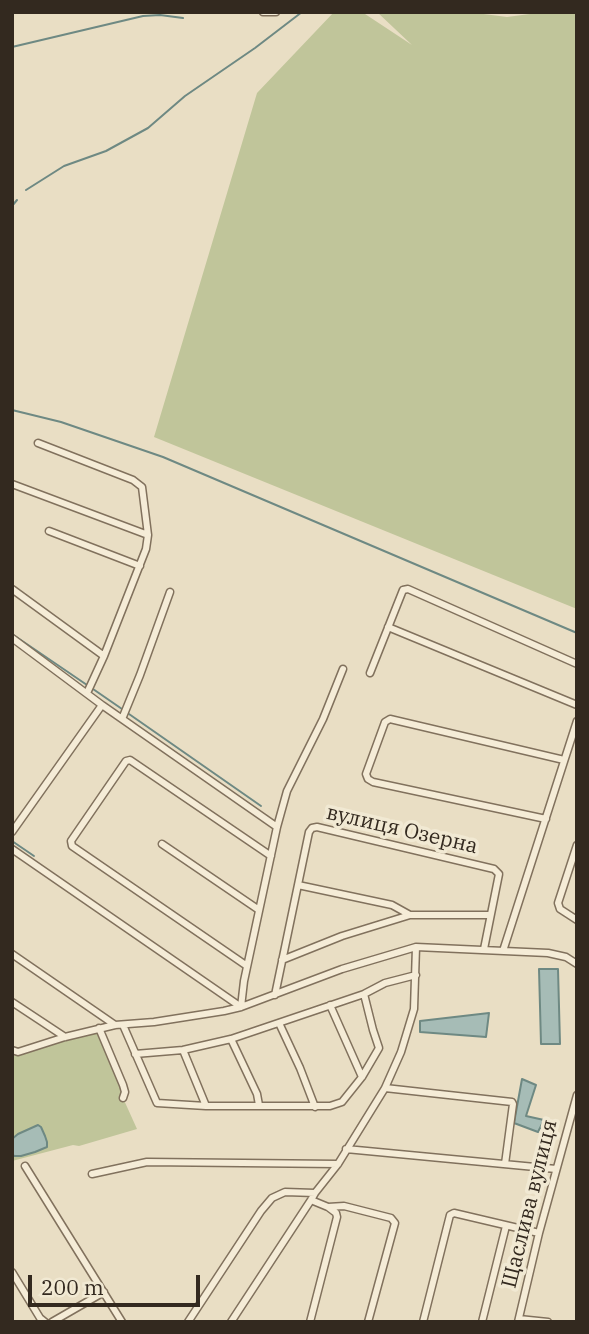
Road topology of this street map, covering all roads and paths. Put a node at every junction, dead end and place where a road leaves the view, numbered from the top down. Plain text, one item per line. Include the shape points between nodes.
1 (263, 12) edge
2 (276, 12) edge
3 (38, 443) dead end
4 (12, 484) edge
5 (49, 531) dead end
6 (148, 535) junction
7 (140, 566) junction
8 (12, 589) edge
9 (170, 592) dead end
10 (388, 627) junction
11 (12, 638) edge
12 (104, 656) junction
13 (577, 664) edge
14 (343, 669) dead end
15 (370, 673) dead end
16 (87, 693) junction
17 (102, 705) junction
18 (577, 705) edge
19 (122, 719) junction
20 (577, 721) edge
21 (564, 760) junction
22 (546, 819) junction
23 (277, 827) junction
24 (12, 832) edge
25 (162, 844) dead end
26 (577, 845) edge
27 (12, 849) edge
28 (575, 855) edge
29 (271, 856) junction
30 (299, 885) junction
31 (259, 910) junction
32 (410, 915) junction
33 (490, 915) junction
34 (577, 920) edge
35 (416, 947) junction
36 (484, 949) junction
37 (503, 951) junction
38 (12, 954) edge
39 (282, 960) junction
40 (577, 964) edge
41 (247, 966) junction
42 (416, 975) junction
43 (364, 994) junction
44 (275, 995) junction
45 (12, 1002) edge
46 (330, 1005) junction
47 (241, 1007) junction
48 (279, 1023) junction
49 (119, 1025) junction
50 (99, 1028) junction
51 (65, 1037) junction
52 (231, 1039) junction
53 (183, 1050) junction
54 (14, 1052) edge
55 (135, 1054) junction
56 (362, 1077) junction
57 (386, 1088) junction
58 (577, 1095) edge
59 (123, 1098) dead end
60 (260, 1105) junction
61 (206, 1106) junction
62 (315, 1107) junction
63 (346, 1149) junction
64 (338, 1164) junction
65 (505, 1164) junction
66 (26, 1166) dead end
67 (556, 1170) junction
68 (92, 1174) dead end
69 (316, 1193) junction
70 (312, 1200) junction
71 (328, 1207) junction
72 (506, 1226) junction
73 (539, 1233) junction
74 (12, 1272) edge
75 (104, 1292) junction
76 (519, 1320) edge
77 (46, 1322) edge
78 (52, 1322) edge
79 (122, 1322) edge
80 (188, 1322) edge
81 (231, 1322) edge
82 (310, 1322) edge
83 (368, 1322) edge
84 (423, 1322) edge
85 (482, 1322) edge
86 (548, 1322) edge

1 - 2 street
3 - 6 street via 142,487
4 - 6 street
5 - 7 street
6 - 7 street
7 - 12 street
8 - 12 street
9 - 19 street
10 - 13 street via 403,590 408,589
10 - 15 street
10 - 18 street
11 - 16 street
12 - 16 street
14 - 23 street via 287,791
16 - 17 street
17 - 19 street
17 - 24 street
19 - 23 street
20 - 21 street
21 - 22 street
21 - 22 street via 390,719 366,774 373,782
22 - 37 street
23 - 29 street
25 - 31 street
26 - 28 street
27 - 47 street
28 - 34 street via 558,903
29 - 31 street
29 - 41 street via 130,760 71,841
30 - 32 street via 392,905
30 - 33 street, вулиця Озерна via 309,832 317,827 494,869 499,873
30 - 39 street, вулиця Озерна
31 - 41 street
32 - 33 street
32 - 39 street
33 - 36 street, вулиця Озерна
35 - 36 street
35 - 42 street
35 - 44 street
36 - 37 street
37 - 40 street via 548,953
38 - 49 street
39 - 44 street, вулиця Озерна
41 - 47 street
42 - 43 street
42 - 57 street via 414,1009
43 - 46 street
43 - 56 street via 379,1048
44 - 47 street
45 - 51 street
46 - 48 street
46 - 56 street
47 - 49 street
48 - 52 street
48 - 62 street
49 - 50 street
49 - 55 street
50 - 51 street
50 - 59 street via 123,1085
51 - 54 street
52 - 53 street
52 - 60 street
53 - 55 street
53 - 61 street
55 - 61 street via 157,1103
56 - 62 street via 342,1102
57 - 63 street
57 - 65 street via 512,1102
58 - 67 street, Щаслива вулиця
60 - 61 street
60 - 62 street
63 - 64 street
63 - 65 street
64 - 68 street via 148,1162
64 - 69 street
65 - 67 street
66 - 75 street
67 - 73 street, Щаслива вулиця
69 - 70 street
69 - 80 street via 285,1192 272,1198
70 - 71 street
70 - 81 street
71 - 82 street via 337,1217
71 - 83 street via 344,1206 395,1223
72 - 73 street
72 - 84 street via 450,1215
72 - 85 street
73 - 76 street, Щаслива вулиця
74 - 77 street
75 - 78 street
75 - 79 street
76 - 86 street

